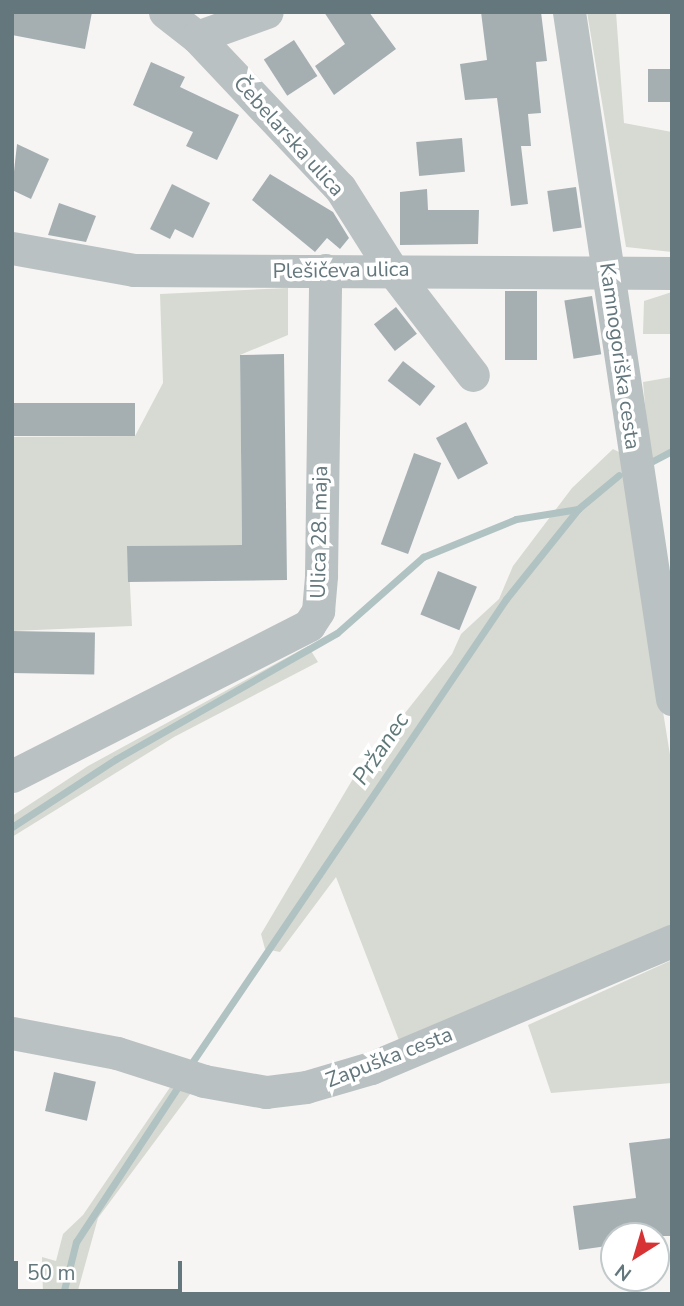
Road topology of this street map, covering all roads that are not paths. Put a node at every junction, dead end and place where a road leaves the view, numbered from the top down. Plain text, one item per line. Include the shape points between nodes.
1 (166, 12) edge
2 (267, 12) edge
3 (569, 12) edge
4 (197, 37) junction
5 (12, 248) edge
6 (390, 267) junction
7 (325, 270) junction
8 (610, 273) junction
9 (672, 273) edge
10 (473, 375) dead end
11 (672, 699) edge
12 (12, 776) edge
13 (672, 942) edge
14 (12, 1033) edge

1 - 4 street, Čebelarska ulica
2 - 4 street
3 - 8 street, Kamnogoriška cesta
4 - 6 street, Čebelarska ulica via 340,188
5 - 7 street, Plešičeva ulica via 134,270
6 - 7 street, Plešičeva ulica
6 - 8 street, Plešičeva ulica
6 - 10 street, Čebelarska ulica
7 - 12 street, Ulica 28. maja via 318,611 309,625
8 - 9 street, Plešičeva ulica
8 - 11 street, Kamnogoriška cesta via 639,500
13 - 14 street, Zapuška cesta via 371,1069 306,1087 266,1092 204,1082 117,1053

